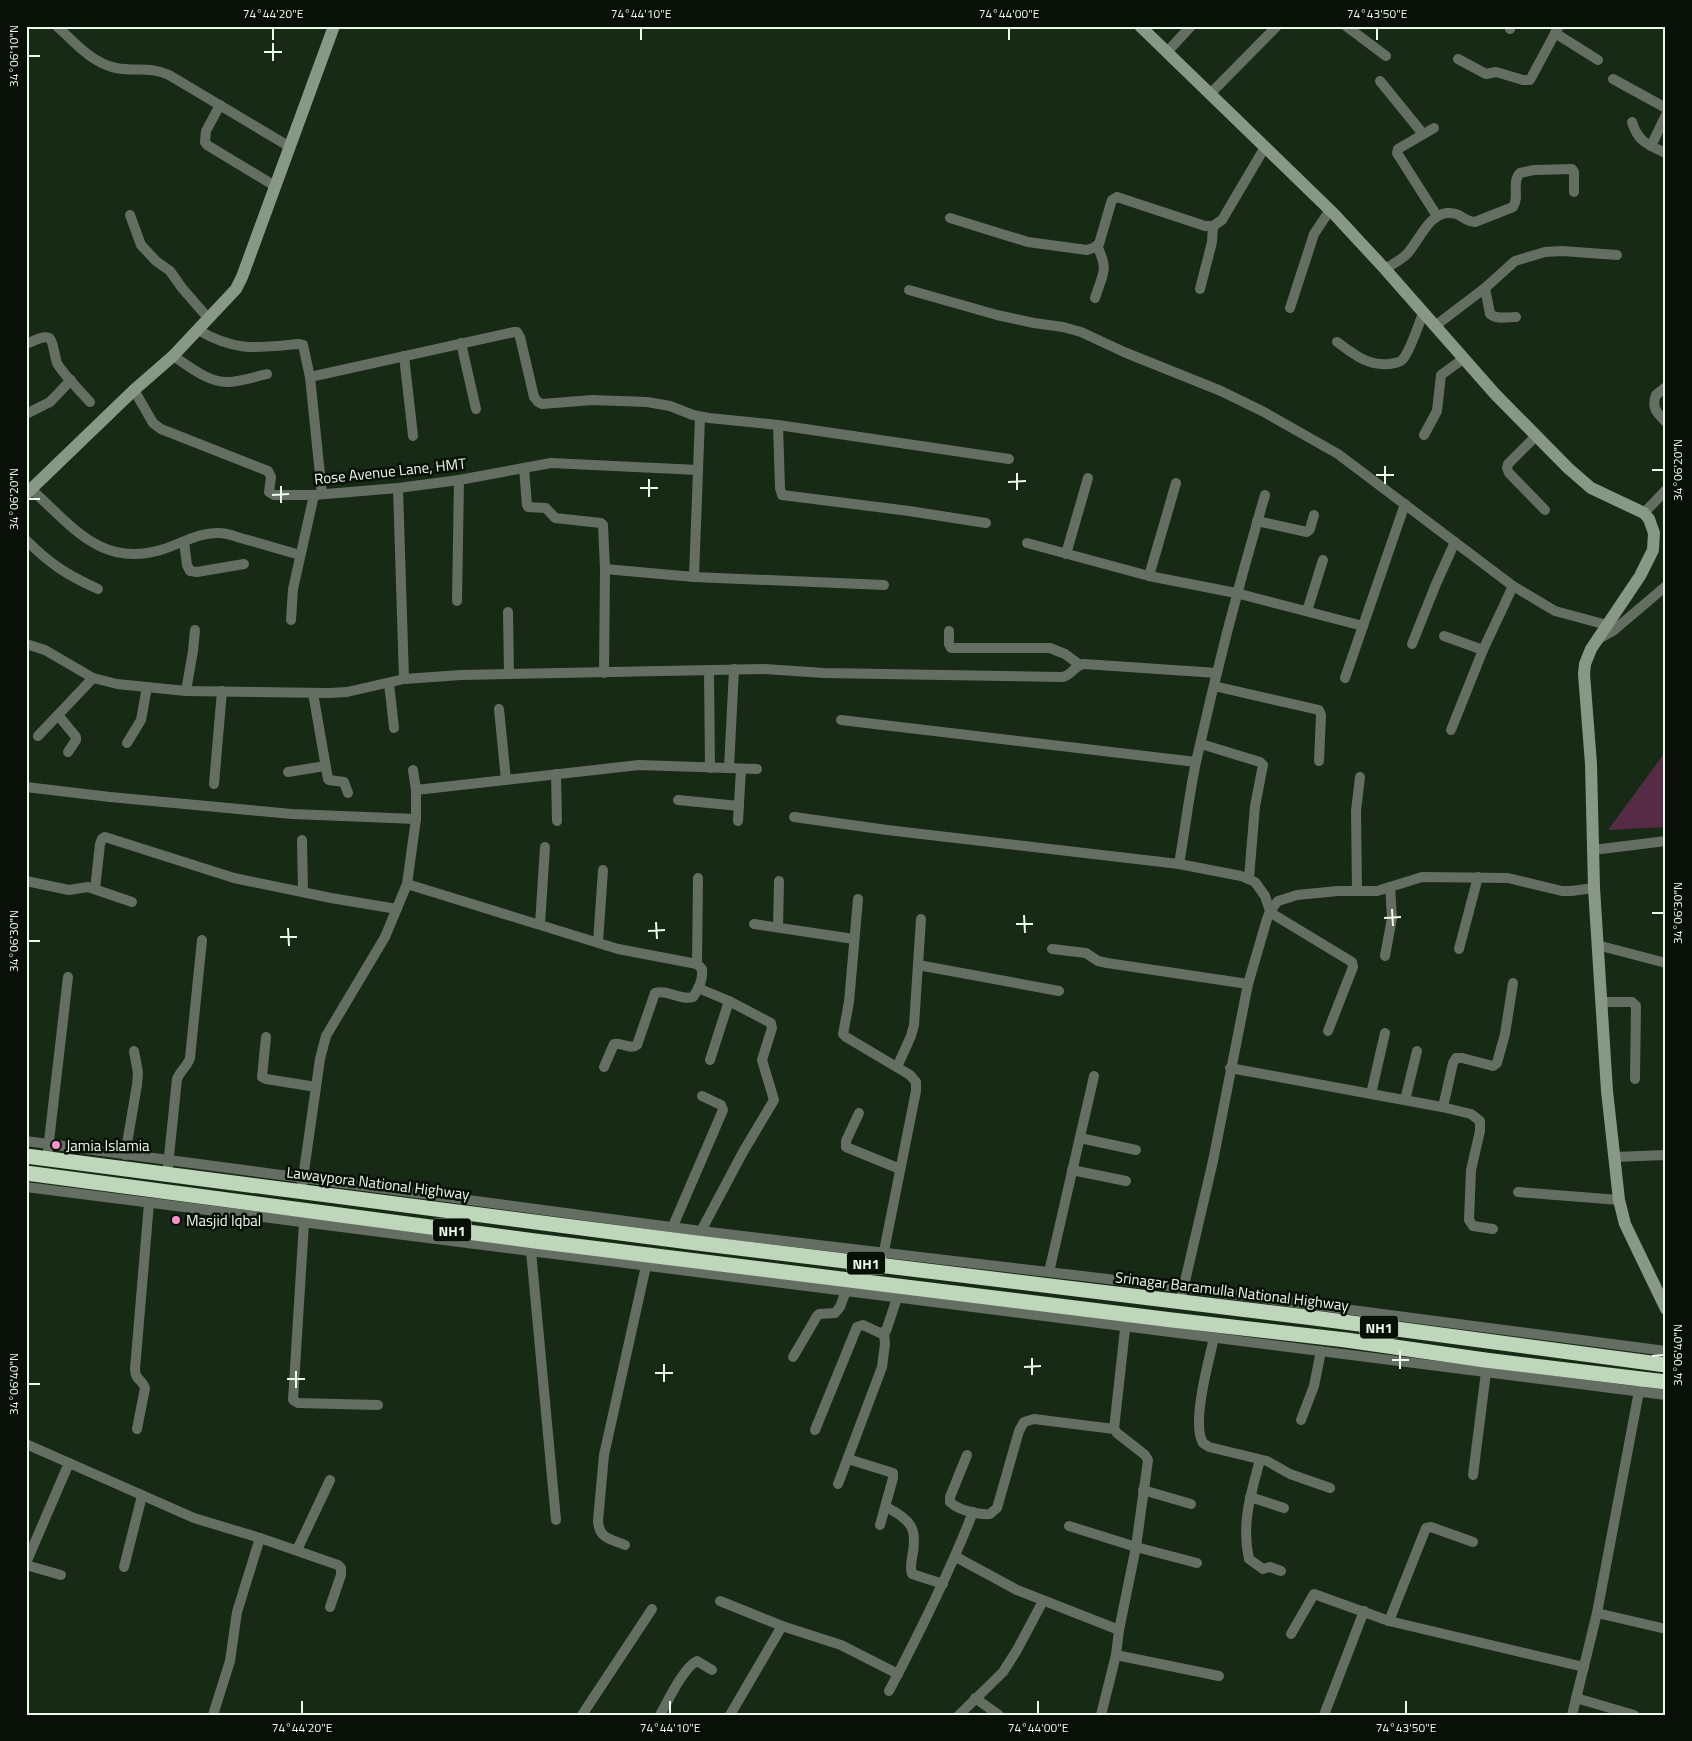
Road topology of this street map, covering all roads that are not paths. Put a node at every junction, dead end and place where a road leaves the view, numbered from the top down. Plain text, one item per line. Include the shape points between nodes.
1 (57, 26) edge
2 (334, 26) edge
3 (1140, 26) edge
4 (1191, 26) edge
5 (1277, 26) edge
6 (1346, 26) edge
7 (1557, 30) edge
8 (1167, 52) junction
9 (1386, 56) dead end
10 (1458, 59) dead end
11 (1598, 60) dead end
12 (1613, 79) dead end
13 (1380, 81) dead end
14 (1211, 93) junction
15 (220, 105) junction
16 (1666, 108) edge
17 (1666, 115) edge
18 (1632, 122) dead end
19 (1434, 128) dead end
20 (1423, 134) junction
21 (1651, 146) junction
22 (290, 147) junction
23 (1265, 147) junction
24 (1666, 153) edge
25 (275, 186) junction
26 (1574, 192) dead end
27 (1330, 210) junction
28 (130, 215) dead end
29 (1437, 216) junction
30 (950, 218) dead end
31 (1213, 226) junction
32 (1097, 246) junction
33 (1617, 255) dead end
34 (1385, 269) junction
35 (1485, 288) junction
36 (1200, 289) dead end
37 (909, 290) dead end
38 (1095, 298) dead end
39 (1290, 308) dead end
40 (1424, 313) junction
41 (1516, 317) dead end
42 (209, 318) junction
43 (1434, 326) junction
44 (198, 330) junction
45 (1337, 342) dead end
46 (461, 343) junction
47 (26, 344) edge
48 (173, 356) junction
49 (404, 356) junction
50 (1463, 359) junction
51 (266, 374) dead end
52 (310, 377) junction
53 (71, 380) junction
54 (1666, 387) edge
55 (134, 390) junction
56 (90, 402) dead end
57 (476, 409) dead end
58 (26, 414) edge
59 (700, 417) junction
60 (1666, 422) edge
61 (778, 425) junction
62 (413, 436) dead end
63 (1424, 436) dead end
64 (1536, 436) junction
65 (1009, 459) dead end
66 (524, 468) junction
67 (698, 470) junction
68 (1088, 478) dead end
69 (459, 480) junction
70 (1176, 483) dead end
71 (398, 488) junction
72 (1666, 490) edge
73 (29, 491) edge
74 (318, 495) junction
75 (1265, 495) dead end
76 (1405, 504) junction
77 (1545, 510) dead end
78 (1644, 513) junction
79 (1314, 515) dead end
80 (1257, 521) junction
81 (986, 523) dead end
82 (26, 540) edge
83 (184, 542) junction
84 (1455, 542) junction
85 (1026, 543) dead end
86 (300, 554) junction
87 (1066, 554) junction
88 (1323, 560) dead end
89 (244, 564) dead end
90 (605, 569) junction
91 (1149, 576) junction
92 (694, 577) junction
93 (884, 585) dead end
94 (1513, 586) junction
95 (1666, 586) edge
96 (98, 589) dead end
97 (1236, 593) junction
98 (457, 601) dead end
99 (1307, 611) junction
100 (508, 612) dead end
101 (291, 620) dead end
102 (1607, 625) junction
103 (1363, 626) junction
104 (195, 630) dead end
105 (949, 631) dead end
106 (1444, 636) dead end
107 (1597, 640) junction
108 (26, 644) edge
109 (1412, 644) dead end
110 (1483, 650) junction
111 (1080, 665) junction
112 (734, 669) junction
113 (708, 670) junction
114 (604, 673) junction
115 (1217, 673) junction
116 (509, 674) junction
117 (93, 678) junction
118 (1345, 678) dead end
119 (404, 679) junction
120 (389, 683) junction
121 (1214, 686) junction
122 (147, 687) junction
123 (186, 691) junction
124 (222, 691) junction
125 (313, 693) junction
126 (499, 709) dead end
127 (58, 715) junction
128 (841, 720) dead end
129 (394, 728) dead end
130 (1451, 730) dead end
131 (38, 736) dead end
132 (127, 743) dead end
133 (1201, 744) junction
134 (68, 752) dead end
135 (1319, 761) dead end
136 (1196, 762) junction
137 (325, 766) junction
138 (710, 768) junction
139 (729, 768) junction
140 (741, 769) junction
141 (413, 770) dead end
142 (757, 770) dead end
143 (288, 772) dead end
144 (556, 774) junction
145 (1360, 777) dead end
146 (506, 780) junction
147 (214, 784) dead end
148 (26, 787) edge
149 (416, 790) junction
150 (348, 792) dead end
151 (678, 800) dead end
152 (739, 806) junction
153 (794, 817) dead end
154 (416, 819) junction
155 (557, 821) dead end
156 (738, 821) dead end
157 (302, 840) dead end
158 (1666, 841) edge
159 (545, 847) dead end
160 (1593, 850) junction
161 (1179, 864) junction
162 (603, 870) dead end
163 (1478, 877) junction
164 (698, 878) dead end
165 (1249, 878) junction
166 (26, 881) edge
167 (779, 881) dead end
168 (407, 884) junction
169 (1390, 887) junction
170 (1594, 888) junction
171 (95, 889) junction
172 (1356, 891) junction
173 (303, 892) junction
174 (858, 899) dead end
175 (132, 902) dead end
176 (397, 909) junction
177 (1270, 911) junction
178 (921, 919) dead end
179 (540, 924) junction
180 (754, 924) dead end
181 (778, 928) junction
182 (854, 939) junction
183 (202, 940) dead end
184 (598, 942) junction
185 (1597, 945) junction
186 (1052, 949) dead end
187 (1459, 949) dead end
188 (1385, 956) dead end
189 (1666, 963) edge
190 (697, 964) junction
191 (918, 965) junction
192 (68, 977) dead end
193 (1512, 982) dead end
194 (1248, 984) junction
195 (698, 988) junction
196 (1059, 991) dead end
197 (729, 1001) junction
198 (1601, 1002) junction
199 (1328, 1030) dead end
200 (1385, 1033) dead end
201 (266, 1037) dead end
202 (134, 1051) dead end
203 (1417, 1051) dead end
204 (710, 1060) dead end
205 (604, 1067) dead end
206 (897, 1067) junction
207 (1230, 1068) junction
208 (1094, 1076) dead end
209 (1635, 1080) dead end
210 (316, 1087) junction
211 (1371, 1094) junction
212 (702, 1096) dead end
213 (1405, 1100) junction
214 (1443, 1107) junction
215 (859, 1113) dead end
216 (1080, 1138) junction
217 (26, 1142) edge
218 (1136, 1150) dead end
219 (48, 1152) junction
220 (125, 1155) junction
221 (1666, 1155) edge
222 (26, 1156) edge
223 (1614, 1157) junction
224 (168, 1168) junction
225 (900, 1169) junction
226 (1072, 1170) junction
227 (26, 1173) edge
228 (1126, 1181) dead end
229 (302, 1184) junction
230 (26, 1187) edge
231 (1518, 1192) dead end
232 (1618, 1200) junction
233 (149, 1203) junction
234 (304, 1222) junction
235 (674, 1226) junction
236 (1493, 1229) dead end
237 (701, 1231) junction
238 (640, 1235) junction
239 (531, 1251) junction
240 (832, 1252) junction
241 (882, 1258) junction
242 (642, 1259) junction
243 (1049, 1272) junction
244 (846, 1291) junction
245 (899, 1292) junction
246 (1182, 1295) junction
247 (1666, 1309) edge
248 (1125, 1320) junction
249 (884, 1332) junction
250 (1508, 1337) junction
251 (1214, 1338) junction
252 (1321, 1351) junction
253 (1666, 1351) edge
254 (792, 1357) dead end
255 (1666, 1365) edge
256 (1486, 1372) junction
257 (1666, 1382) edge
258 (1640, 1386) junction
259 (1666, 1396) edge
260 (378, 1406) dead end
261 (1301, 1420) dead end
262 (137, 1429) dead end
263 (1114, 1429) junction
264 (815, 1430) dead end
265 (26, 1444) edge
266 (967, 1455) dead end
267 (848, 1459) junction
268 (1260, 1460) junction
269 (69, 1463) junction
270 (1473, 1475) dead end
271 (330, 1480) dead end
272 (838, 1484) dead end
273 (1330, 1488) dead end
274 (1143, 1490) junction
275 (142, 1496) junction
276 (1250, 1497) junction
277 (1192, 1504) dead end
278 (886, 1507) junction
279 (1284, 1508) dead end
280 (973, 1512) junction
281 (556, 1520) dead end
282 (880, 1525) dead end
283 (1069, 1526) dead end
284 (260, 1538) junction
285 (1473, 1542) dead end
286 (625, 1545) dead end
287 (1136, 1547) junction
288 (297, 1550) junction
289 (956, 1557) junction
290 (1197, 1563) dead end
291 (26, 1564) edge
292 (124, 1567) dead end
293 (1281, 1572) dead end
294 (61, 1575) dead end
295 (942, 1584) junction
296 (720, 1601) dead end
297 (1043, 1602) junction
298 (330, 1607) dead end
299 (652, 1609) dead end
300 (1364, 1612) junction
301 (1597, 1613) junction
302 (1389, 1621) junction
303 (782, 1626) junction
304 (1666, 1629) edge
305 (1119, 1630) junction
306 (1290, 1634) dead end
307 (1116, 1655) junction
308 (1584, 1667) junction
309 (712, 1670) dead end
310 (898, 1674) junction
311 (1219, 1676) dead end
312 (889, 1691) dead end
313 (975, 1698) junction
314 (1576, 1698) junction
315 (214, 1715) edge
316 (582, 1715) edge
317 (660, 1715) edge
318 (730, 1715) edge
319 (959, 1715) edge
320 (998, 1715) edge
321 (1101, 1715) edge
322 (1324, 1715) edge
323 (1572, 1715) edge
324 (1634, 1715) edge

1 - 15 street via 105,65 158,70
2 - 22 street
3 - 8 street
4 - 8 street
5 - 14 street
6 - 9 street
7 - 10 street via 1530,80 1500,72 1486,74
7 - 11 street
8 - 14 street
12 - 16 street
13 - 20 street
14 - 23 street
15 - 22 street
15 - 25 street via 206,131 207,145
17 - 21 street
18 - 21 street via 1637,136
19 - 20 street
20 - 29 street via 1398,149 1397,153
21 - 24 street
22 - 25 street
23 - 27 street
23 - 31 street via 1222,220
25 - 42 street via 236,289
26 - 29 street via 1572,169 1524,171 1517,177 1513,208 1475,222 1469,222 1456,213
27 - 34 street
27 - 39 street via 1314,234
28 - 42 street via 141,245 170,271
29 - 34 street via 1406,255
30 - 32 street via 1037,244 1087,250
31 - 32 street via 1117,197 1112,200
31 - 36 street
32 - 38 street via 1105,266
33 - 35 street via 1562,251 1528,256 1515,260
34 - 40 street
35 - 41 street via 1492,316
35 - 43 street
37 - 76 street via 997,315 1081,332 1221,391 1338,454
40 - 43 street
40 - 45 street via 1400,362 1368,363
42 - 44 street
43 - 50 street
44 - 48 street
44 - 52 street via 220,342 242,348 301,344
46 - 49 street
46 - 57 street
46 - 59 street via 517,332 538,402 647,402
47 - 53 street via 45,337 52,340 57,362
48 - 51 street via 206,377 219,381
48 - 55 street
49 - 52 street
49 - 62 street
50 - 63 street via 1441,375 1437,411
50 - 64 street
52 - 74 street
53 - 56 street
53 - 58 street via 50,402
54 - 60 street via 1656,395 1654,408
55 - 73 street
55 - 74 street, Rose Avenue Lane, HMT via 153,423 161,429 268,471 271,494
59 - 61 street
59 - 67 street
61 - 65 street
61 - 81 street via 782,495
64 - 77 street via 1507,468
64 - 78 street via 1591,488
66 - 67 street, Rose Avenue Lane, HMT via 562,463
66 - 69 street, Rose Avenue Lane, HMT
66 - 90 street via 528,507 546,508 556,518 602,524
67 - 92 street
68 - 87 street
69 - 71 street, Rose Avenue Lane, HMT
69 - 98 street
70 - 91 street
71 - 74 street, Rose Avenue Lane, HMT
71 - 119 street
72 - 78 street
73 - 83 street via 103,549 123,554 142,553
74 - 86 street
75 - 80 street
76 - 84 street
76 - 103 street
78 - 102 street via 1654,533 1653,550 1640,576
79 - 80 street via 1306,532
80 - 97 street
82 - 96 street via 57,568
83 - 86 street via 211,533 225,533
83 - 89 street via 190,571
84 - 94 street
84 - 109 street
85 - 87 street
86 - 101 street
87 - 91 street
88 - 99 street
90 - 92 street
90 - 114 street
91 - 97 street
92 - 93 street
94 - 102 street via 1555,611
94 - 110 street
95 - 107 street via 1613,632
97 - 99 street
97 - 115 street
99 - 103 street
100 - 116 street
102 - 107 street
103 - 118 street
104 - 123 street
105 - 111 street via 952,648 1050,648
106 - 110 street
107 - 160 street via 1587,656 1584,674
108 - 117 street via 45,650
110 - 130 street
111 - 112 street via 1062,677
111 - 115 street
112 - 113 street
112 - 139 street
113 - 114 street
113 - 138 street
114 - 116 street
115 - 121 street
116 - 119 street
117 - 122 street
117 - 127 street
119 - 120 street
120 - 125 street via 347,692
120 - 129 street
121 - 133 street
121 - 135 street via 1319,710
122 - 123 street
122 - 132 street via 141,720
123 - 124 street
124 - 125 street
124 - 147 street
125 - 137 street
126 - 146 street
127 - 131 street
127 - 134 street via 76,736
128 - 136 street
133 - 136 street
133 - 165 street via 1263,765 1255,806
136 - 161 street
137 - 143 street
137 - 150 street via 329,780 344,782
138 - 139 street
138 - 144 street via 638,766
139 - 140 street
140 - 142 street
140 - 152 street
141 - 149 street
144 - 146 street
144 - 155 street
145 - 172 street via 1356,811
146 - 149 street
148 - 154 street via 292,814
149 - 154 street
151 - 152 street
152 - 156 street
153 - 161 street
154 - 168 street
157 - 173 street
158 - 160 street
159 - 179 street
160 - 170 street
161 - 165 street
162 - 184 street
163 - 169 street via 1422,877
163 - 170 street via 1508,878 1562,890
163 - 187 street
164 - 190 street
165 - 177 street via 1266,896
166 - 171 street via 69,890
167 - 181 street
168 - 176 street
168 - 179 street
169 - 172 street via 1378,891
169 - 188 street via 1392,918
170 - 185 street
171 - 173 street via 100,844 105,837 216,874
171 - 175 street
172 - 177 street via 1297,895 1278,901
173 - 176 street
174 - 182 street
176 - 210 street via 374,958 326,1036
177 - 194 street
177 - 199 street via 1352,962 1353,967
178 - 191 street
179 - 184 street
180 - 181 street
181 - 182 street
182 - 206 street via 843,1034
183 - 224 street via 190,1058 177,1079
184 - 190 street via 628,952
185 - 189 street
185 - 198 street
186 - 194 street via 1086,953 1107,963
190 - 195 street via 702,969
191 - 196 street
191 - 206 street via 914,1025
192 - 219 street
193 - 214 street via 1505,1034 1497,1063 1492,1066 1456,1058
194 - 207 street
195 - 197 street
195 - 205 street via 691,999 656,993 637,1045 631,1048 614,1044
197 - 204 street
197 - 237 street via 771,1023 762,1060 774,1100
198 - 209 street via 1632,1002 1636,1006
198 - 223 street
200 - 211 street
201 - 210 street via 262,1077
202 - 220 street via 137,1085
203 - 213 street
206 - 225 street via 916,1082
207 - 211 street
207 - 246 street via 1213,1161
208 - 216 street
210 - 229 street
211 - 213 street
212 - 235 street via 721,1105 723,1110
213 - 214 street
214 - 236 street via 1471,1114 1480,1121 1471,1170 1469,1220 1472,1226
215 - 225 street via 846,1147
216 - 218 street
216 - 226 street
217 - 219 street
219 - 220 street
219 - 222 highway, NH1
219 - 224 highway, Lawaypora National Highway / NH1 via 111,1167
220 - 224 street
221 - 223 street
223 - 232 street
224 - 229 highway, Lawaypora National Highway / NH1
225 - 241 street
226 - 228 street
226 - 243 street
227 - 242 highway, NH1
229 - 235 street
229 - 238 highway, Lawaypora National Highway / NH1
230 - 233 street
231 - 232 street
232 - 247 street via 1625,1224
233 - 234 street
233 - 262 street via 135,1369 145,1388
234 - 239 street
234 - 260 street via 293,1400
235 - 237 street
237 - 240 street
238 - 240 highway, NH1
238 - 242 highway
239 - 242 street
239 - 281 street
240 - 241 highway, NH1
241 - 243 street
241 - 246 highway, Srinagar Baramulla National Highway / NH1 via 1092,1291
242 - 244 street
242 - 245 highway, NH1
242 - 286 street via 604,1455 598,1521 602,1535
243 - 246 street
244 - 245 street
244 - 254 street via 838,1311 817,1316
245 - 248 highway, NH1
245 - 249 street via 890,1324
246 - 250 highway, Srinagar Baramulla National Highway / NH1
248 - 251 street
248 - 258 highway, NH1 via 1346,1340
248 - 263 street
249 - 264 street via 858,1326
249 - 267 street via 882,1366
250 - 253 street
250 - 255 highway, Srinagar Baramulla National Highway / NH1
251 - 252 street
251 - 268 street via 1200,1408 1203,1444
252 - 256 street
252 - 261 street via 1314,1386
256 - 258 street
256 - 270 street
257 - 258 highway, NH1
258 - 259 street
258 - 301 street
263 - 274 street via 1147,1457
263 - 280 street via 1041,1420 1024,1422 996,1510 987,1515
265 - 269 street
266 - 280 street via 949,1500 952,1505
267 - 272 street
267 - 278 street via 893,1473
268 - 273 street
268 - 276 street
269 - 275 street
269 - 291 street
271 - 288 street
274 - 277 street
274 - 287 street
275 - 284 street via 194,1518
275 - 292 street
276 - 279 street
276 - 293 street via 1245,1541 1249,1559 1263,1569 1270,1567
278 - 282 street
278 - 295 street via 902,1516 912,1528 915,1544 912,1574
280 - 289 street
283 - 287 street
284 - 288 street
284 - 315 street via 237,1612 230,1661
285 - 302 street via 1431,1527 1425,1529
287 - 290 street
287 - 305 street
288 - 298 street via 341,1568
289 - 295 street
289 - 297 street
291 - 294 street
295 - 310 street
296 - 303 street
297 - 305 street
297 - 313 street via 1010,1663
299 - 316 street
300 - 302 street
300 - 306 street via 1314,1594
300 - 322 street
301 - 304 street
301 - 308 street
302 - 308 street
303 - 310 street via 841,1645
303 - 318 street
305 - 307 street
307 - 311 street
307 - 321 street
308 - 314 street
309 - 317 street via 697,1661 692,1664
310 - 312 street
313 - 319 street
313 - 320 street
314 - 323 street
314 - 324 street

